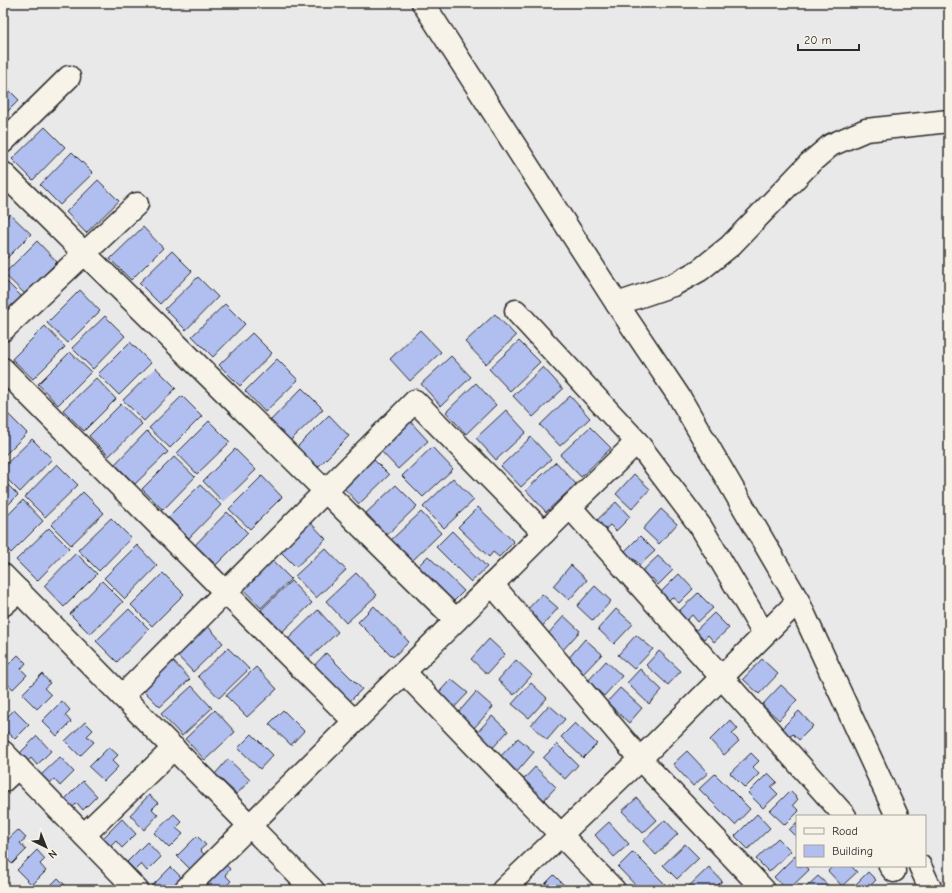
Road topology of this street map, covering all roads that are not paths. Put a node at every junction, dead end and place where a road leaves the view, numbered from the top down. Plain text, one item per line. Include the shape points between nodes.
1 (423, 3) edge
2 (69, 77) dead end
3 (949, 121) edge
4 (3, 142) edge
5 (3, 172) edge
6 (137, 204) dead end
7 (85, 253) junction
8 (617, 304) junction
9 (516, 311) dead end
10 (3, 330) edge
11 (3, 369) edge
12 (637, 442) junction
13 (326, 492) junction
14 (570, 507) junction
15 (544, 533) junction
16 (3, 575) edge
17 (492, 584) junction
18 (18, 590) junction
19 (225, 592) junction
20 (798, 601) junction
21 (3, 605) edge
22 (456, 620) junction
23 (764, 634) junction
24 (404, 672) junction
25 (721, 677) junction
26 (122, 696) junction
27 (354, 721) junction
28 (174, 748) junction
29 (3, 752) edge
30 (640, 759) junction
31 (10, 774) edge
32 (844, 815) edge
33 (897, 815) edge
34 (249, 826) junction
35 (560, 834) junction
36 (84, 835) junction
37 (920, 867) edge
38 (137, 890) edge
39 (185, 890) edge
40 (313, 890) edge
41 (503, 890) edge
42 (614, 890) edge
43 (764, 890) edge
44 (931, 890) edge

1 - 8 street
2 - 4 street
3 - 8 street via 866,130 831,145 810,163 730,246 700,270 673,285
5 - 7 street
6 - 7 street
7 - 10 street
7 - 13 street
8 - 20 street via 680,398
9 - 12 street
11 - 19 street
12 - 14 street
12 - 23 street via 701,527
13 - 15 street via 416,401
13 - 19 street
13 - 22 street
14 - 15 street
14 - 25 street
15 - 17 street
16 - 18 street
17 - 22 street
17 - 30 street
18 - 21 street
18 - 26 street
19 - 26 street
19 - 27 street
20 - 23 street
20 - 33 street
22 - 24 street
23 - 25 street
24 - 27 street
24 - 35 street
25 - 30 street
25 - 32 street
26 - 28 street
27 - 34 street
28 - 34 street
28 - 36 street
29 - 31 street
30 - 35 street
30 - 43 street
31 - 36 street
34 - 39 street
34 - 40 street
35 - 41 street
35 - 42 street
36 - 38 street
37 - 44 street

